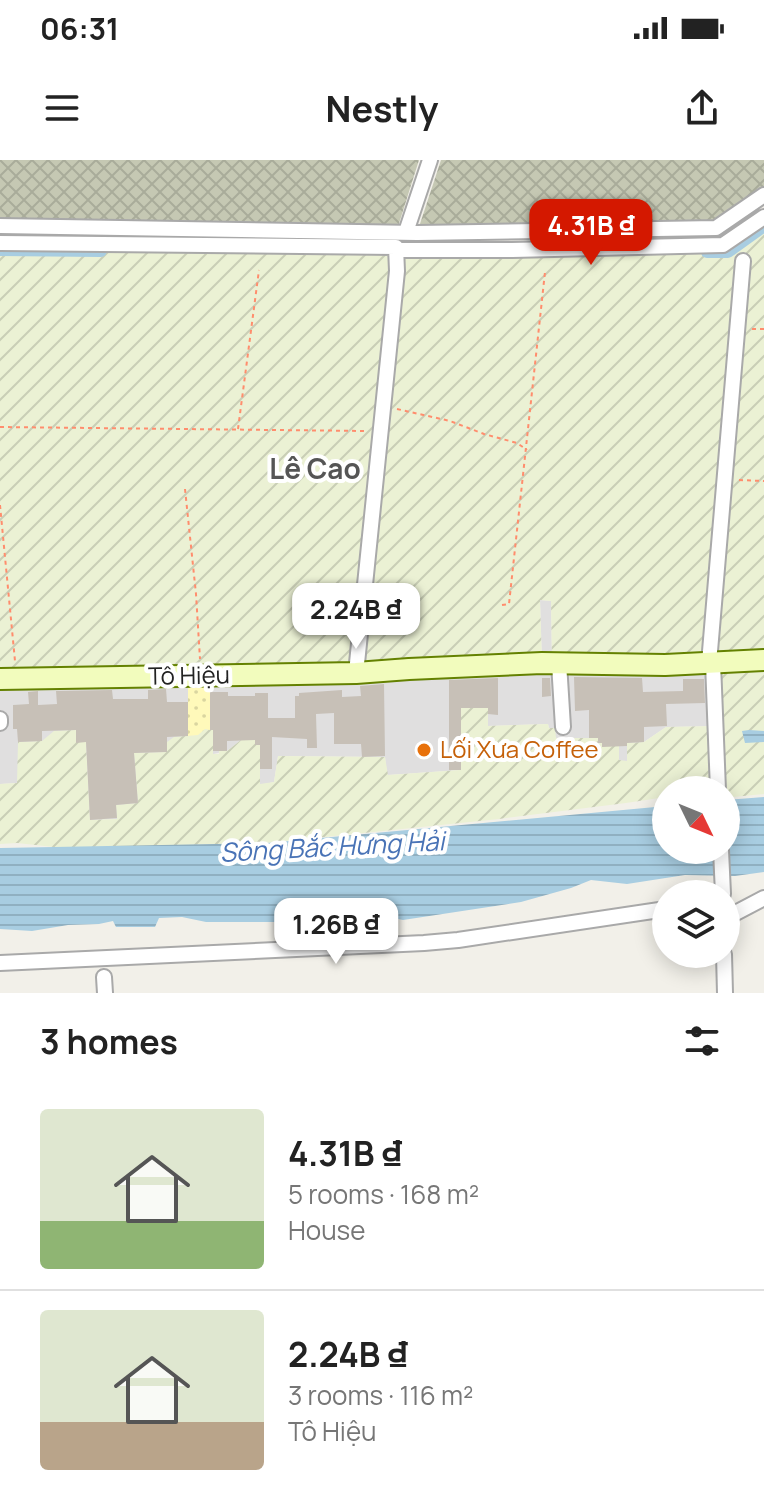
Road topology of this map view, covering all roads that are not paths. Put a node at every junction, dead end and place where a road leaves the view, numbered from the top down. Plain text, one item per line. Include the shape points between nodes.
1 (430, 160) edge
2 (764, 195) edge
3 (764, 217) edge
4 (0, 226) edge
5 (406, 232) junction
6 (0, 243) edge
7 (389, 243) junction
8 (743, 261) dead end
9 (764, 660) edge
10 (559, 663) junction
11 (711, 663) junction
12 (356, 673) junction
13 (8, 679) edge
14 (563, 727) dead end
15 (717, 776) edge
16 (764, 898) edge
17 (652, 911) edge
18 (740, 911) edge
19 (0, 963) edge
20 (724, 968) edge
21 (104, 977) dead end
22 (105, 993) edge
23 (725, 993) edge

1 - 5 street
2 - 5 street via 716,228
3 - 7 street via 723,245 527,249
4 - 7 street
5 - 7 street
6 - 7 street
7 - 12 street via 397,271
8 - 11 street
9 - 11 main road, Tô Hiệu
10 - 11 main road, Tô Hiệu
10 - 12 main road, Tô Hiệu
10 - 14 street
11 - 15 street
12 - 13 main road, Tô Hiệu
16 - 18 street
17 - 19 street via 433,942
20 - 23 street
21 - 22 street

